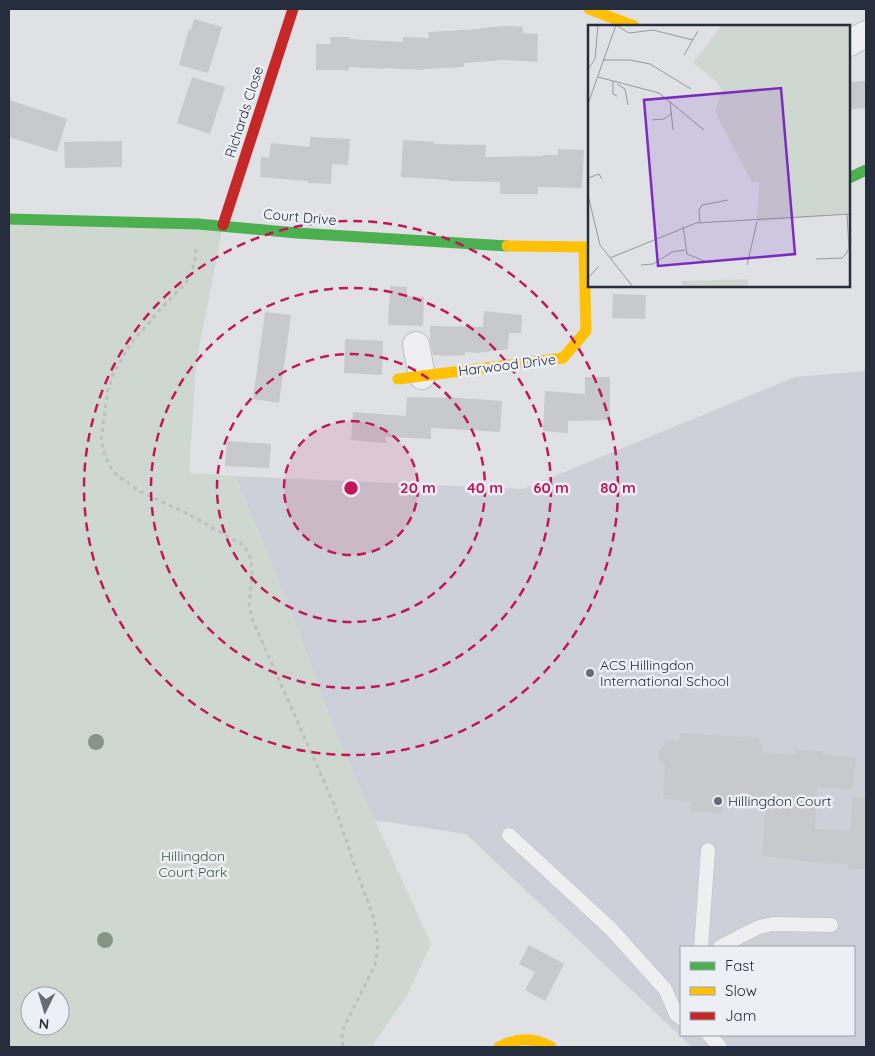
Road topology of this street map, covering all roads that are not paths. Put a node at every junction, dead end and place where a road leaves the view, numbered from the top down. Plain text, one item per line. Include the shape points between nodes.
1 (293, 9) edge
2 (589, 9) edge
3 (631, 25) edge
4 (866, 34) edge
5 (850, 42) edge
6 (866, 170) edge
7 (850, 178) edge
8 (9, 219) edge
9 (223, 225) junction
10 (586, 247) edge
11 (416, 345) dead end
12 (410, 378) joint
13 (509, 835) dead end
14 (708, 850) dead end
15 (832, 925) dead end
16 (702, 946) edge
17 (722, 946) edge
18 (680, 1017) edge
19 (499, 1047) edge
20 (551, 1047) edge

1 - 9 street, Richards Close
2 - 3 street
4 - 5 street
6 - 7 street
8 - 9 street, Court Drive
9 - 10 street, Court Drive via 413,241
10 - 12 street, Harwood Drive via 586,331 563,358
11 - 12 street, Harwood Drive
13 - 18 lane via 612,929 665,989
14 - 16 lane
15 - 17 lane via 773,924 743,934
19 - 20 street via 527,1039

